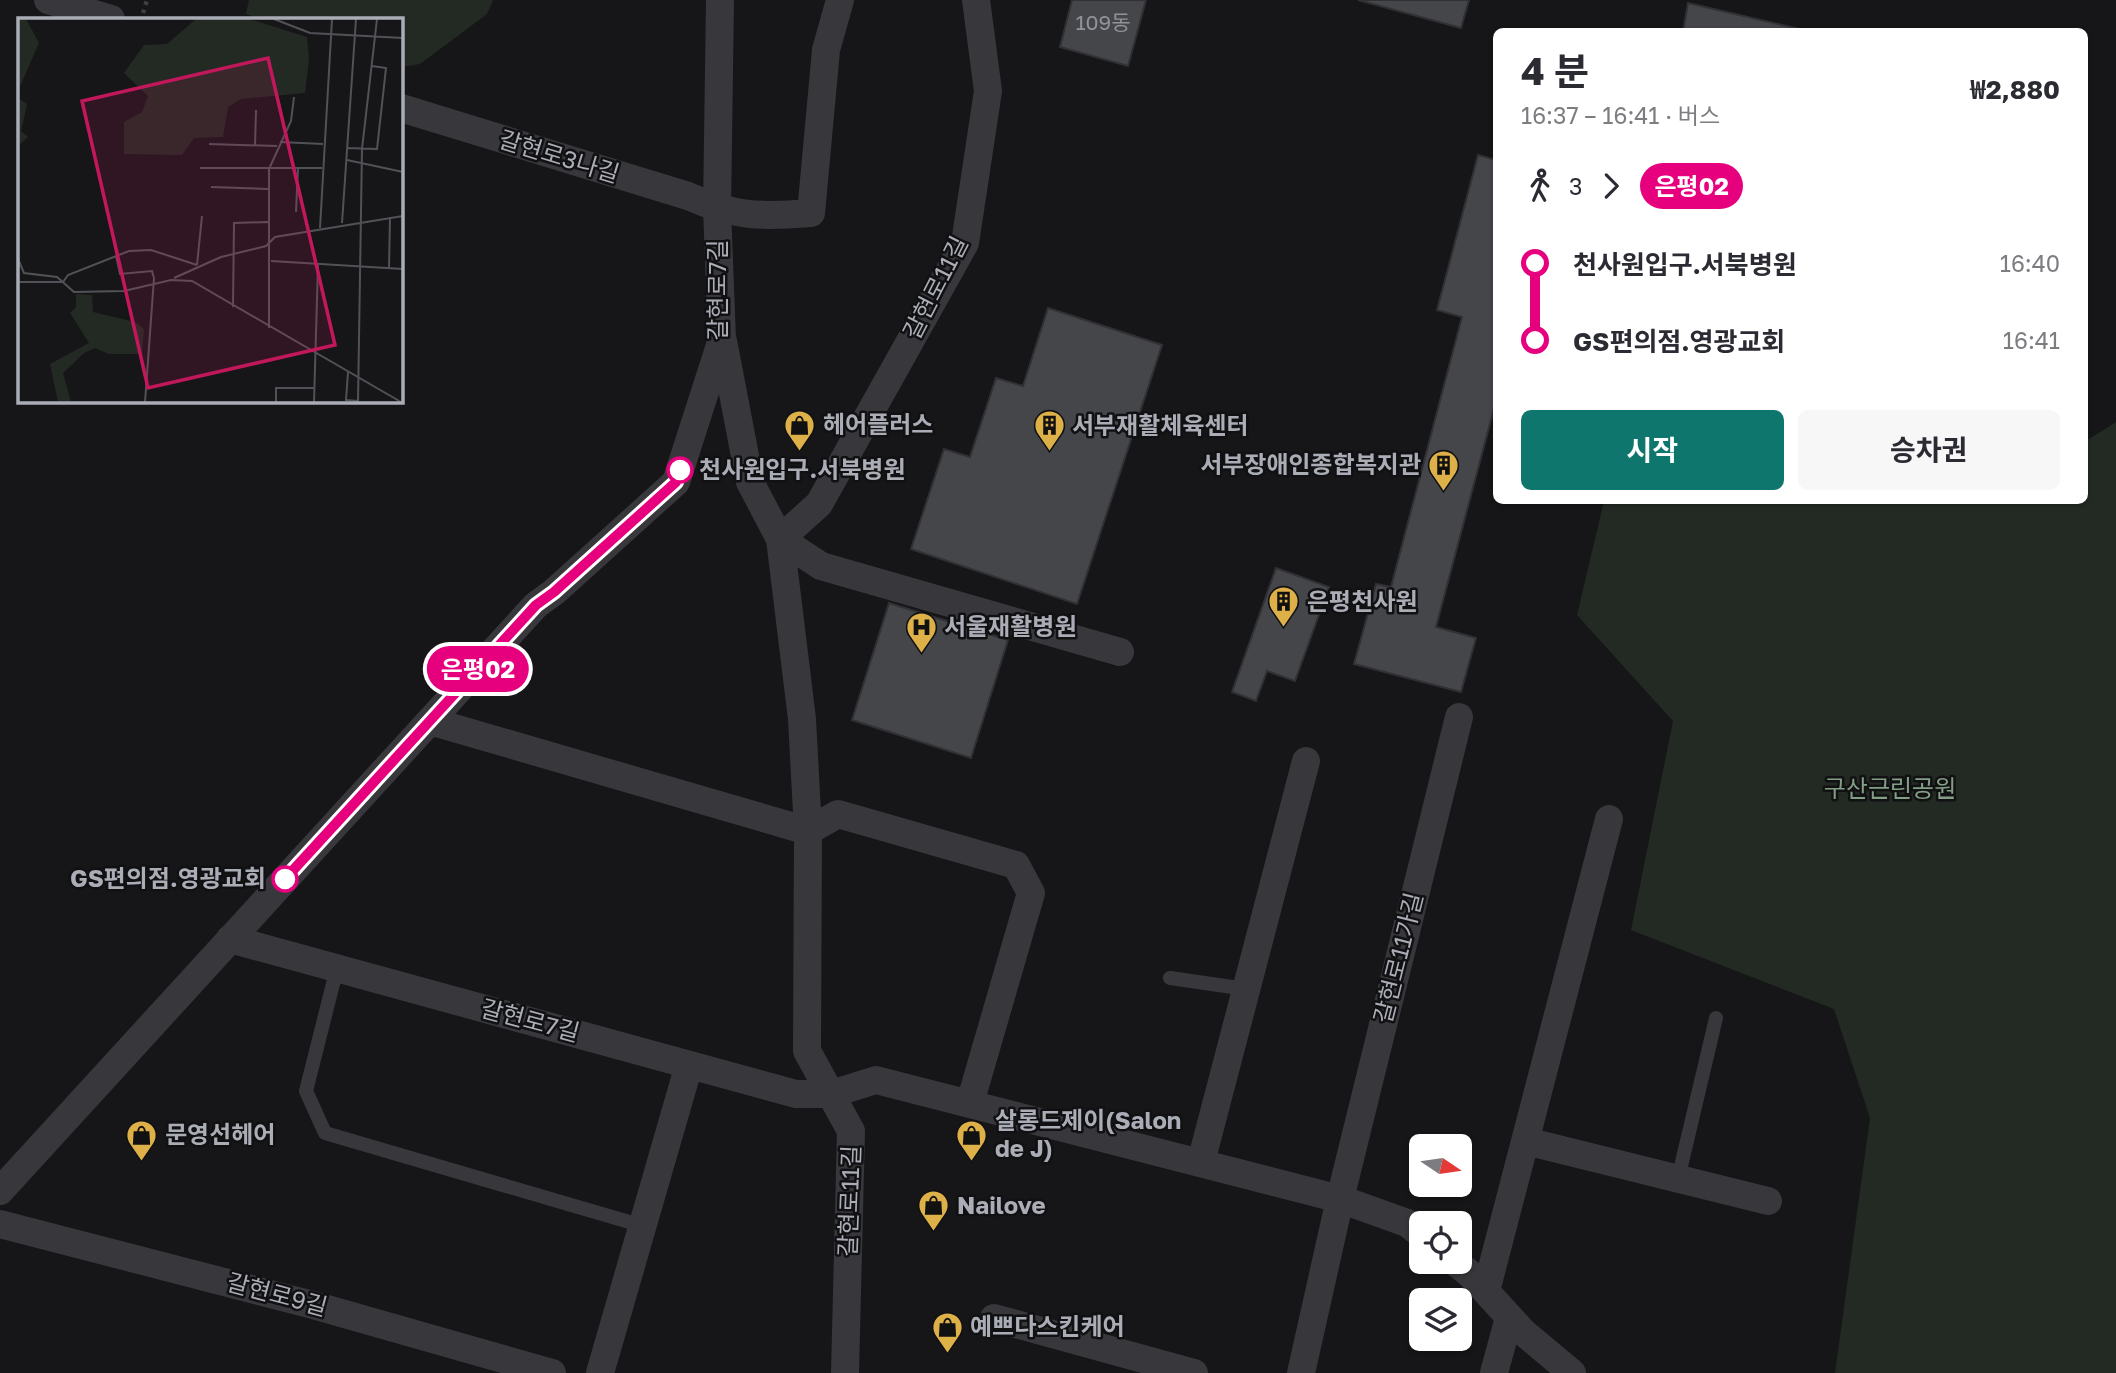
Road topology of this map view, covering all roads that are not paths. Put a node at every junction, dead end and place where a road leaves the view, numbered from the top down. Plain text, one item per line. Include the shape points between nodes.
1 (48, 0) edge
2 (720, 0) edge
3 (840, 0) edge
4 (976, 0) edge
5 (108, 18) edge
6 (402, 108) edge
7 (716, 209) junction
8 (722, 339) junction
9 (780, 539) junction
10 (1121, 652) dead end
11 (1459, 717) dead end
12 (430, 721) junction
13 (1306, 761) dead end
14 (1609, 819) dead end
15 (807, 831) junction
16 (230, 939) junction
17 (337, 968) junction
18 (1170, 978) dead end
19 (1246, 989) junction
20 (1716, 1018) dead end
21 (689, 1065) junction
22 (831, 1094) junction
23 (970, 1103) junction
24 (1525, 1141) junction
25 (1201, 1162) junction
26 (1678, 1179) junction
27 (0, 1191) edge
28 (1340, 1199) junction
29 (1768, 1201) dead end
30 (0, 1224) edge
31 (1409, 1225) edge
32 (643, 1226) junction
33 (1467, 1274) edge
34 (1486, 1292) junction
35 (994, 1318) dead end
36 (1509, 1318) junction
37 (552, 1373) edge
38 (600, 1373) edge
39 (845, 1373) edge
40 (1194, 1373) edge
41 (1301, 1373) edge
42 (1494, 1373) edge
43 (1572, 1373) edge

1 - 5 street
2 - 7 street, 갈현로7길
3 - 7 street, 갈현로3나길 via 826,50 810,213 761,216
4 - 9 street, 갈현로11길 via 988,91 965,243 819,504
6 - 7 street, 갈현로3나길 via 688,196
7 - 8 street, 갈현로7길
8 - 9 street, 갈현로11길 via 750,482
8 - 12 street, 갈현로7길 via 676,482 536,605
9 - 10 street via 821,566
9 - 15 street, 갈현로11길 via 802,719
11 - 28 street, 갈현로11가길
12 - 15 street
12 - 16 street, 갈현로7길
13 - 19 street
14 - 24 street
15 - 22 street, 갈현로11길 via 807,1051
15 - 23 street via 838,814 1016,865 1031,893
16 - 17 street, 갈현로7길
16 - 27 street, 갈현로7길
17 - 21 street, 갈현로7길
17 - 32 lane via 306,1091 325,1133
18 - 19 lane
19 - 25 street
20 - 26 lane
21 - 22 street, 갈현로7길 via 796,1094
21 - 32 street
22 - 23 street via 876,1080
22 - 39 street, 갈현로11길 via 851,1131
23 - 25 street
24 - 26 street
24 - 34 street
25 - 28 street
26 - 29 street
28 - 31 street
28 - 41 street, 갈현로11가길
30 - 37 street, 갈현로9길 via 300,1301
32 - 38 street
33 - 34 street
34 - 36 street
35 - 40 street
36 - 42 street
36 - 43 street

